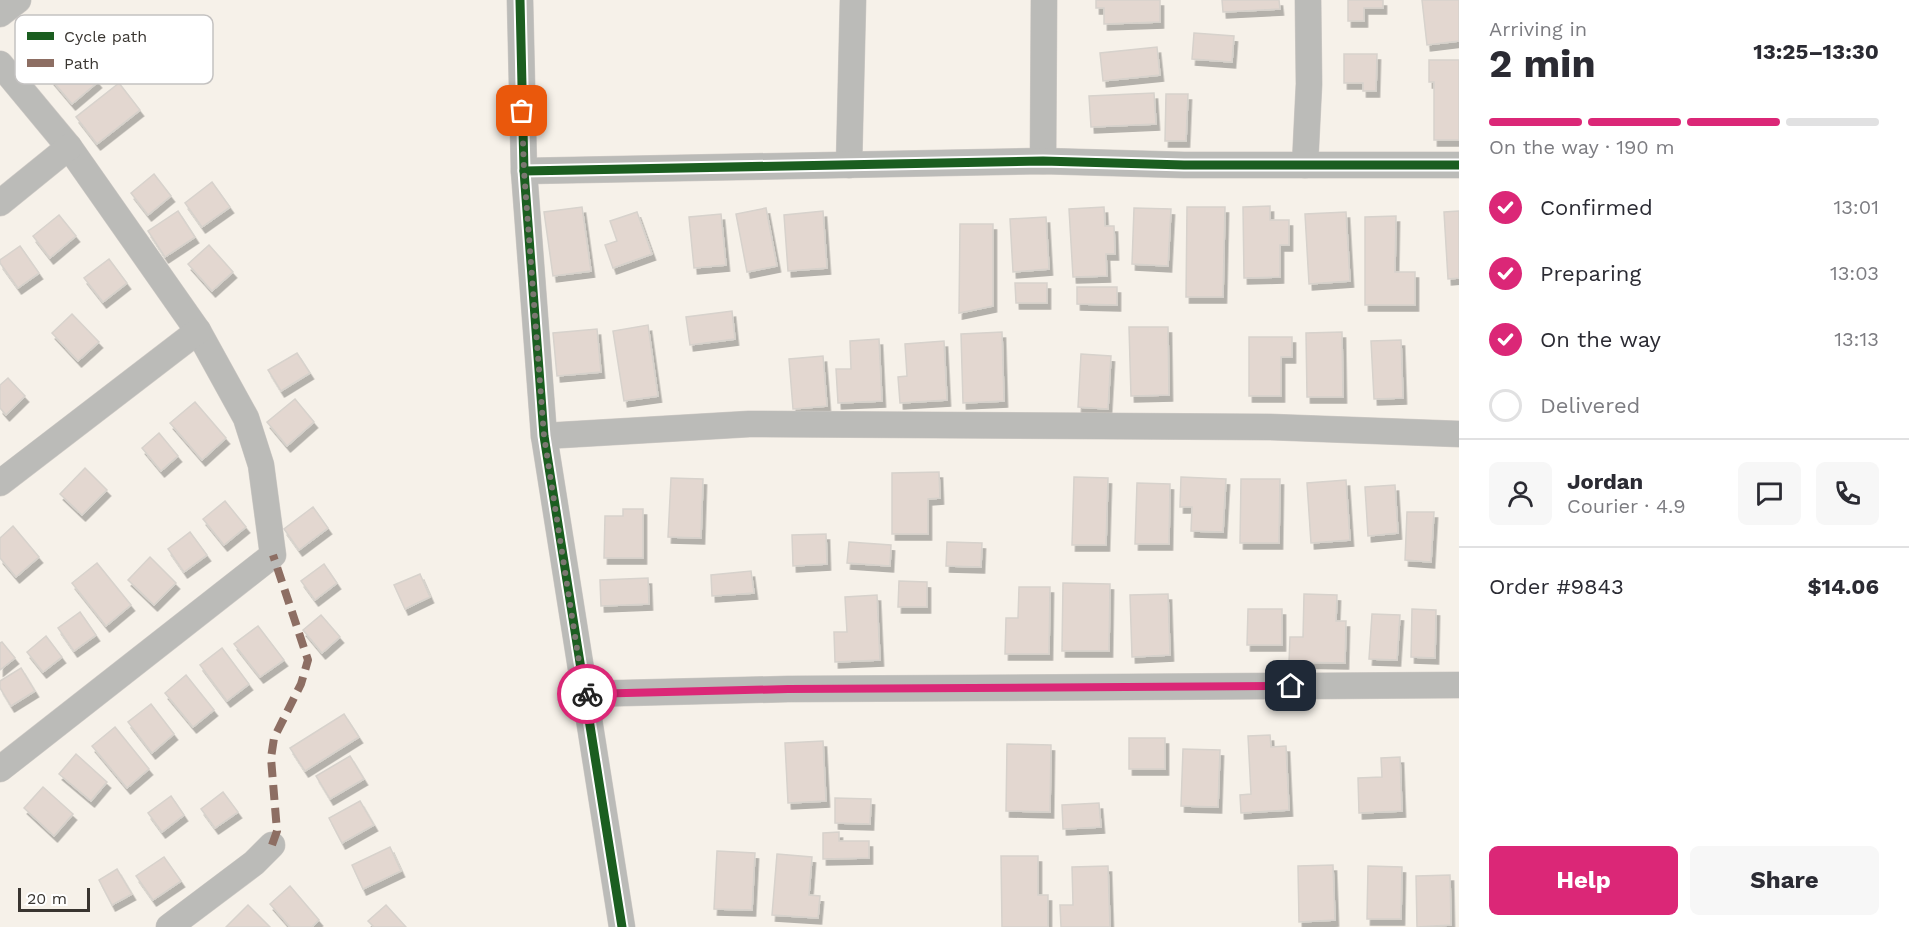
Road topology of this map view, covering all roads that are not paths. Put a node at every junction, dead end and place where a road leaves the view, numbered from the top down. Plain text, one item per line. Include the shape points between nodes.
1 (18, 0) edge
2 (520, 0) edge
3 (853, 0) edge
4 (1044, 0) edge
5 (1308, 0) edge
6 (0, 14) edge
7 (0, 64) edge
8 (15, 82) edge
9 (17, 84) edge
10 (69, 147) junction
11 (1043, 161) junction
12 (849, 165) junction
13 (1305, 165) junction
14 (1459, 165) edge
15 (524, 171) junction
16 (0, 203) edge
17 (198, 331) junction
18 (1459, 434) edge
19 (544, 436) junction
20 (0, 483) edge
21 (1459, 685) edge
22 (584, 694) junction
23 (0, 769) edge
24 (272, 845) dead end
25 (169, 927) edge
26 (622, 927) edge

1 - 6 street
2 - 15 street
3 - 12 street
4 - 11 street
5 - 13 street
7 - 8 street
9 - 10 street
10 - 16 street
10 - 17 street
11 - 12 street
11 - 13 street
12 - 15 street
13 - 14 street
15 - 19 street
17 - 20 street
17 - 23 street via 246,418 261,465 273,555
18 - 19 street via 1270,427 749,424
19 - 22 street
21 - 22 street
22 - 26 street
24 - 25 street

